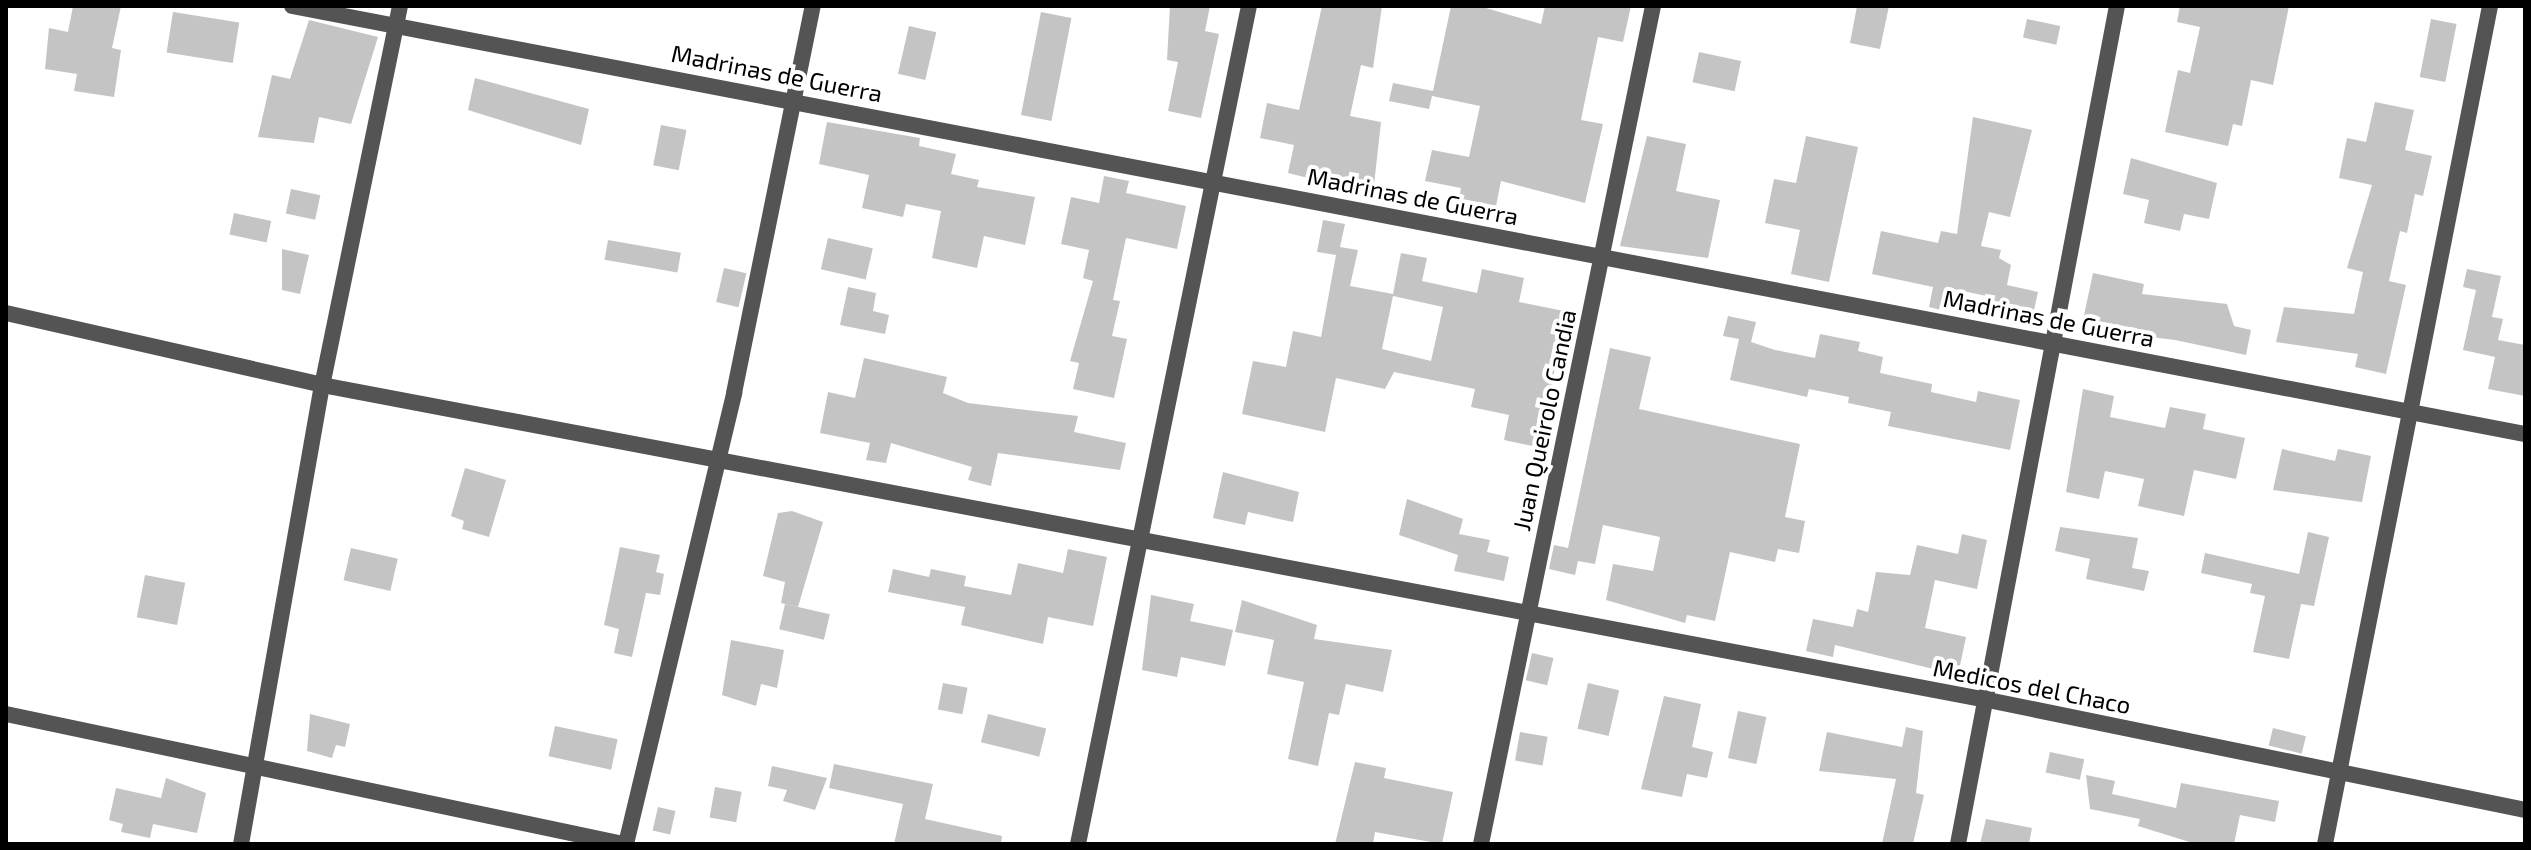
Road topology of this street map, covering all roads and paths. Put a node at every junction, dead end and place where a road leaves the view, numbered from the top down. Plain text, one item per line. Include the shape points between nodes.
1 (292, 6) edge
2 (400, 6) edge
3 (813, 6) edge
4 (1249, 6) edge
5 (1653, 6) edge
6 (2117, 6) edge
7 (2490, 6) edge
8 (396, 25) junction
9 (793, 101) junction
10 (1216, 182) junction
11 (1603, 257) junction
12 (6, 313) edge
13 (2052, 343) junction
14 (322, 385) junction
15 (2409, 412) junction
16 (2525, 434) edge
17 (720, 456) junction
18 (1141, 537) junction
19 (1528, 617) junction
20 (1983, 699) junction
21 (6, 714) edge
22 (254, 767) junction
23 (2338, 772) junction
24 (2525, 810) edge
25 (241, 844) edge
26 (625, 844) edge
27 (1078, 844) edge
28 (1481, 844) edge
29 (1958, 844) edge
30 (2325, 844) edge

1 - 8 street, Madrinas de Guerra
2 - 8 street
3 - 9 street
4 - 10 street
5 - 11 street, Juan Queirolo Candia
6 - 13 street
7 - 15 street
8 - 9 street, Madrinas de Guerra
8 - 14 street
9 - 10 street, Madrinas de Guerra
9 - 17 street
10 - 11 street, Madrinas de Guerra
10 - 18 street
11 - 13 street, Madrinas de Guerra
11 - 19 street, Juan Queirolo Candia
12 - 14 street, Medicos del Chaco
13 - 15 street, Madrinas de Guerra
13 - 20 street
14 - 17 street, Medicos del Chaco
14 - 22 street
15 - 16 street, Madrinas de Guerra
15 - 23 street
17 - 18 street, Medicos del Chaco
17 - 26 street
18 - 19 street, Medicos del Chaco
18 - 27 street
19 - 20 street, Medicos del Chaco
19 - 28 street, Juan Queirolo Candia
20 - 23 street, Medicos del Chaco
20 - 29 street
21 - 22 street
22 - 25 street
22 - 26 street
23 - 24 street, Medicos del Chaco
23 - 30 street

